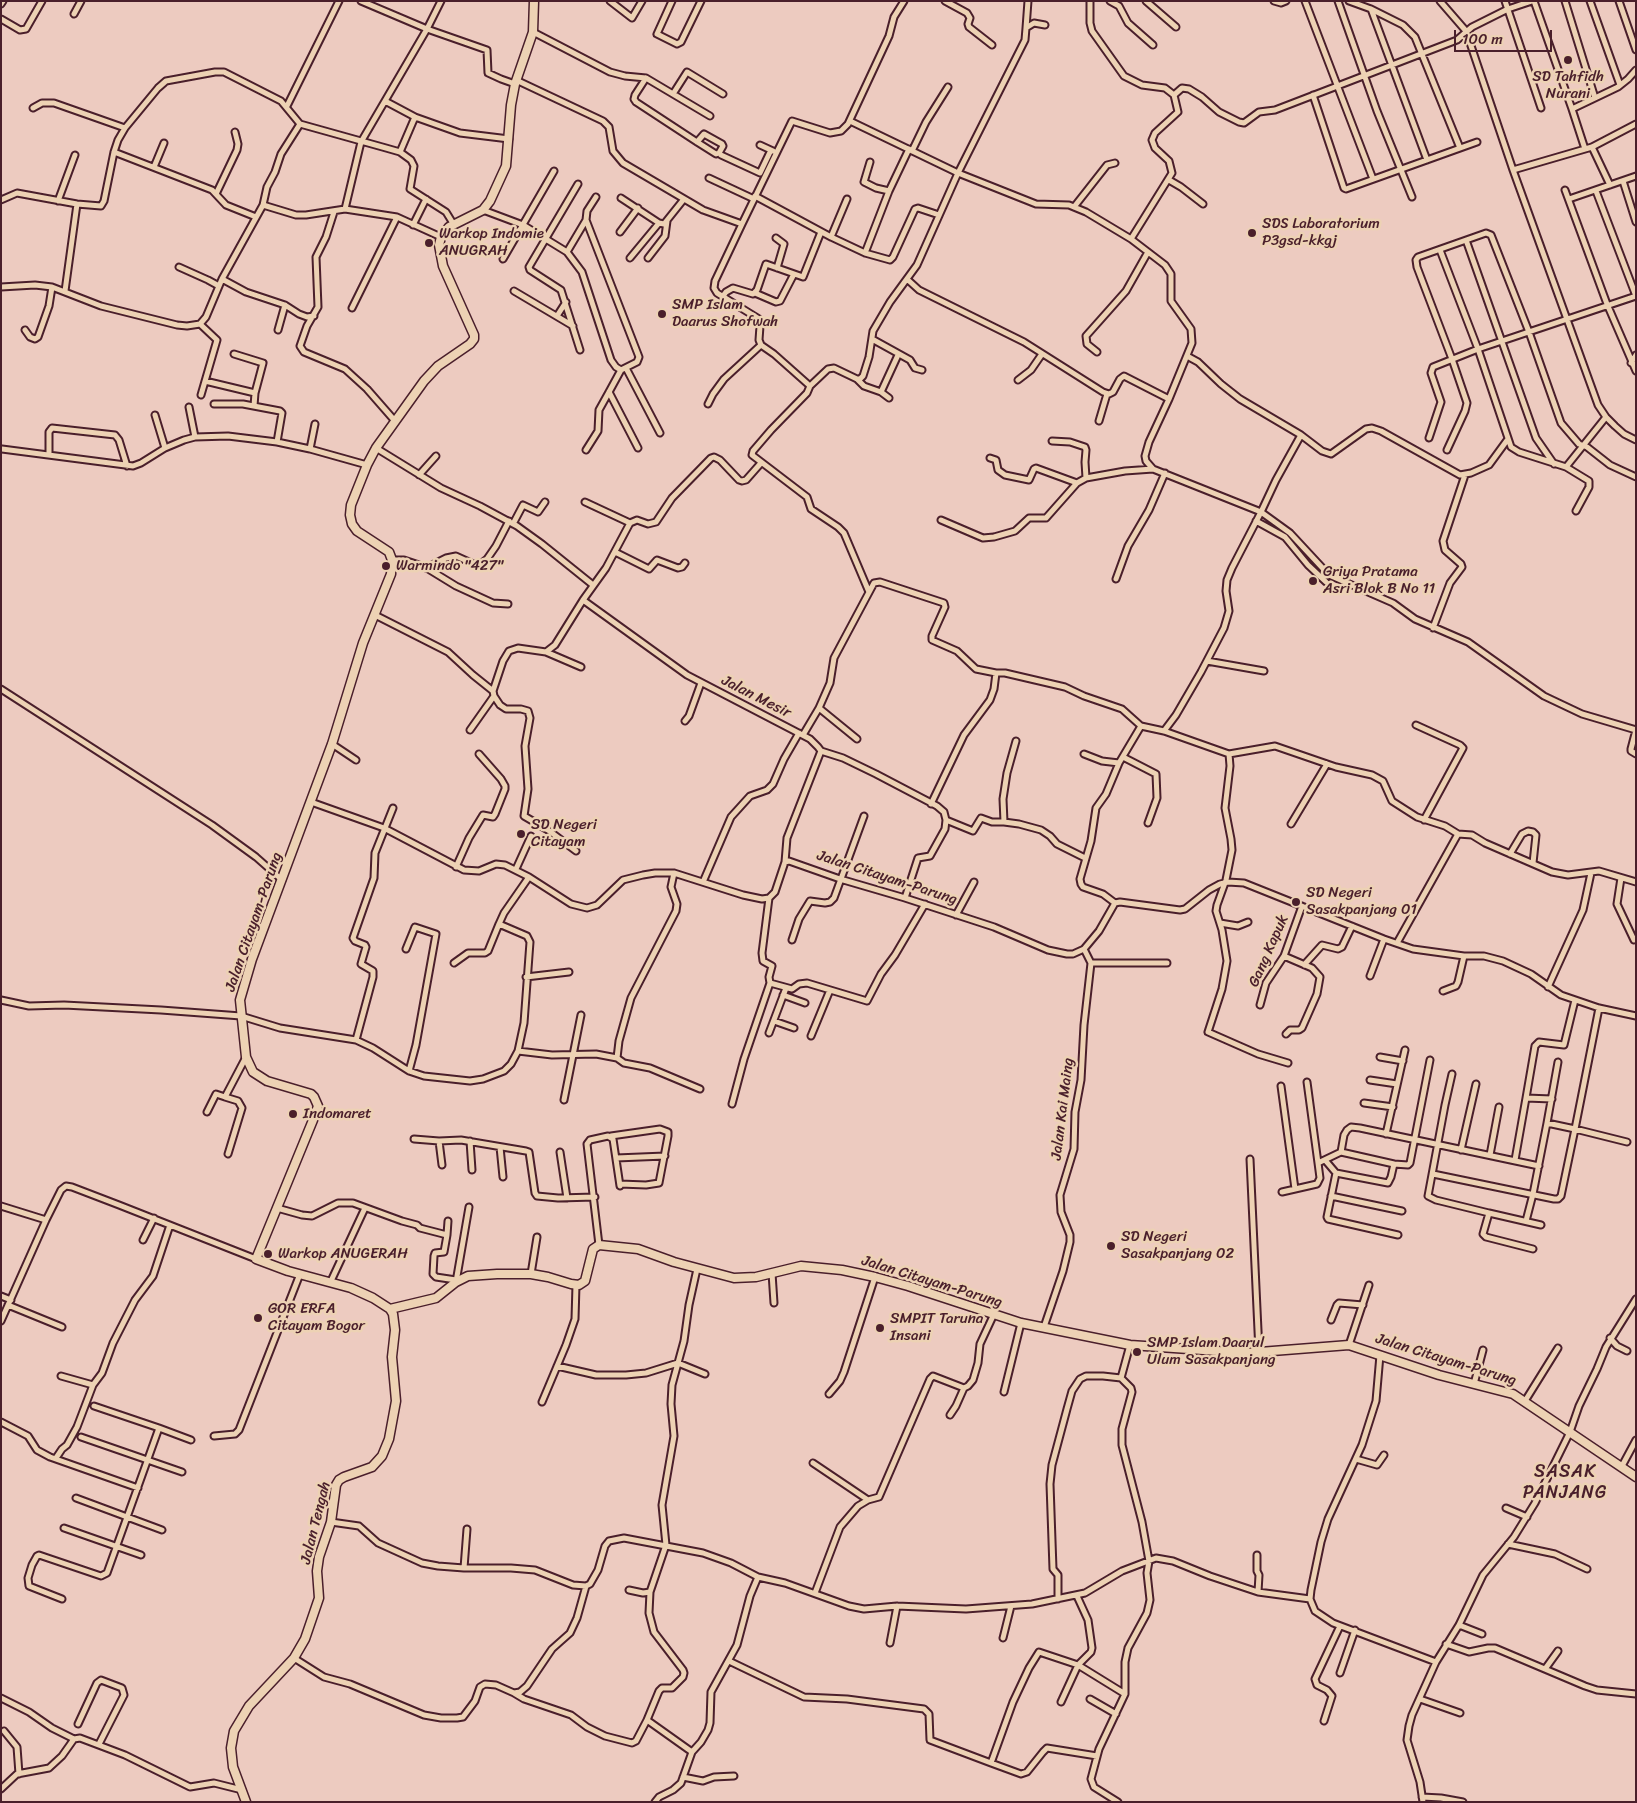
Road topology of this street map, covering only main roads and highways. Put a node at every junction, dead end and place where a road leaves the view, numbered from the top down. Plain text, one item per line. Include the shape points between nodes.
1 (534, 1) edge
2 (390, 1309) junction
3 (1636, 1477) edge
4 (246, 1802) edge

1 - 2 main road, Jalan Citayam-Parung via 532,32 511,106 506,166 483,210 454,225 440,237 444,266 474,339 430,373 376,448 351,505 350,520 354,528 386,550 392,560 392,574 363,643 332,744 240,1000 246,1057 253,1072 267,1081 311,1094 318,1106 256,1259 364,1293
2 - 3 main road, Jalan Citayam-Parung via 436,1298 456,1281 468,1276 531,1274 582,1284 593,1249 600,1245 638,1249 697,1269 740,1278 792,1267 842,1270 876,1277 1044,1328 1130,1345 1247,1353 1350,1345 1439,1375 1513,1394
2 - 4 main road, Jalan Tengah via 395,1322 392,1357 396,1401 389,1439 382,1456 372,1467 339,1480 336,1485 331,1522 319,1557 319,1598 305,1639 294,1658 249,1706 234,1731 231,1748 233,1767

